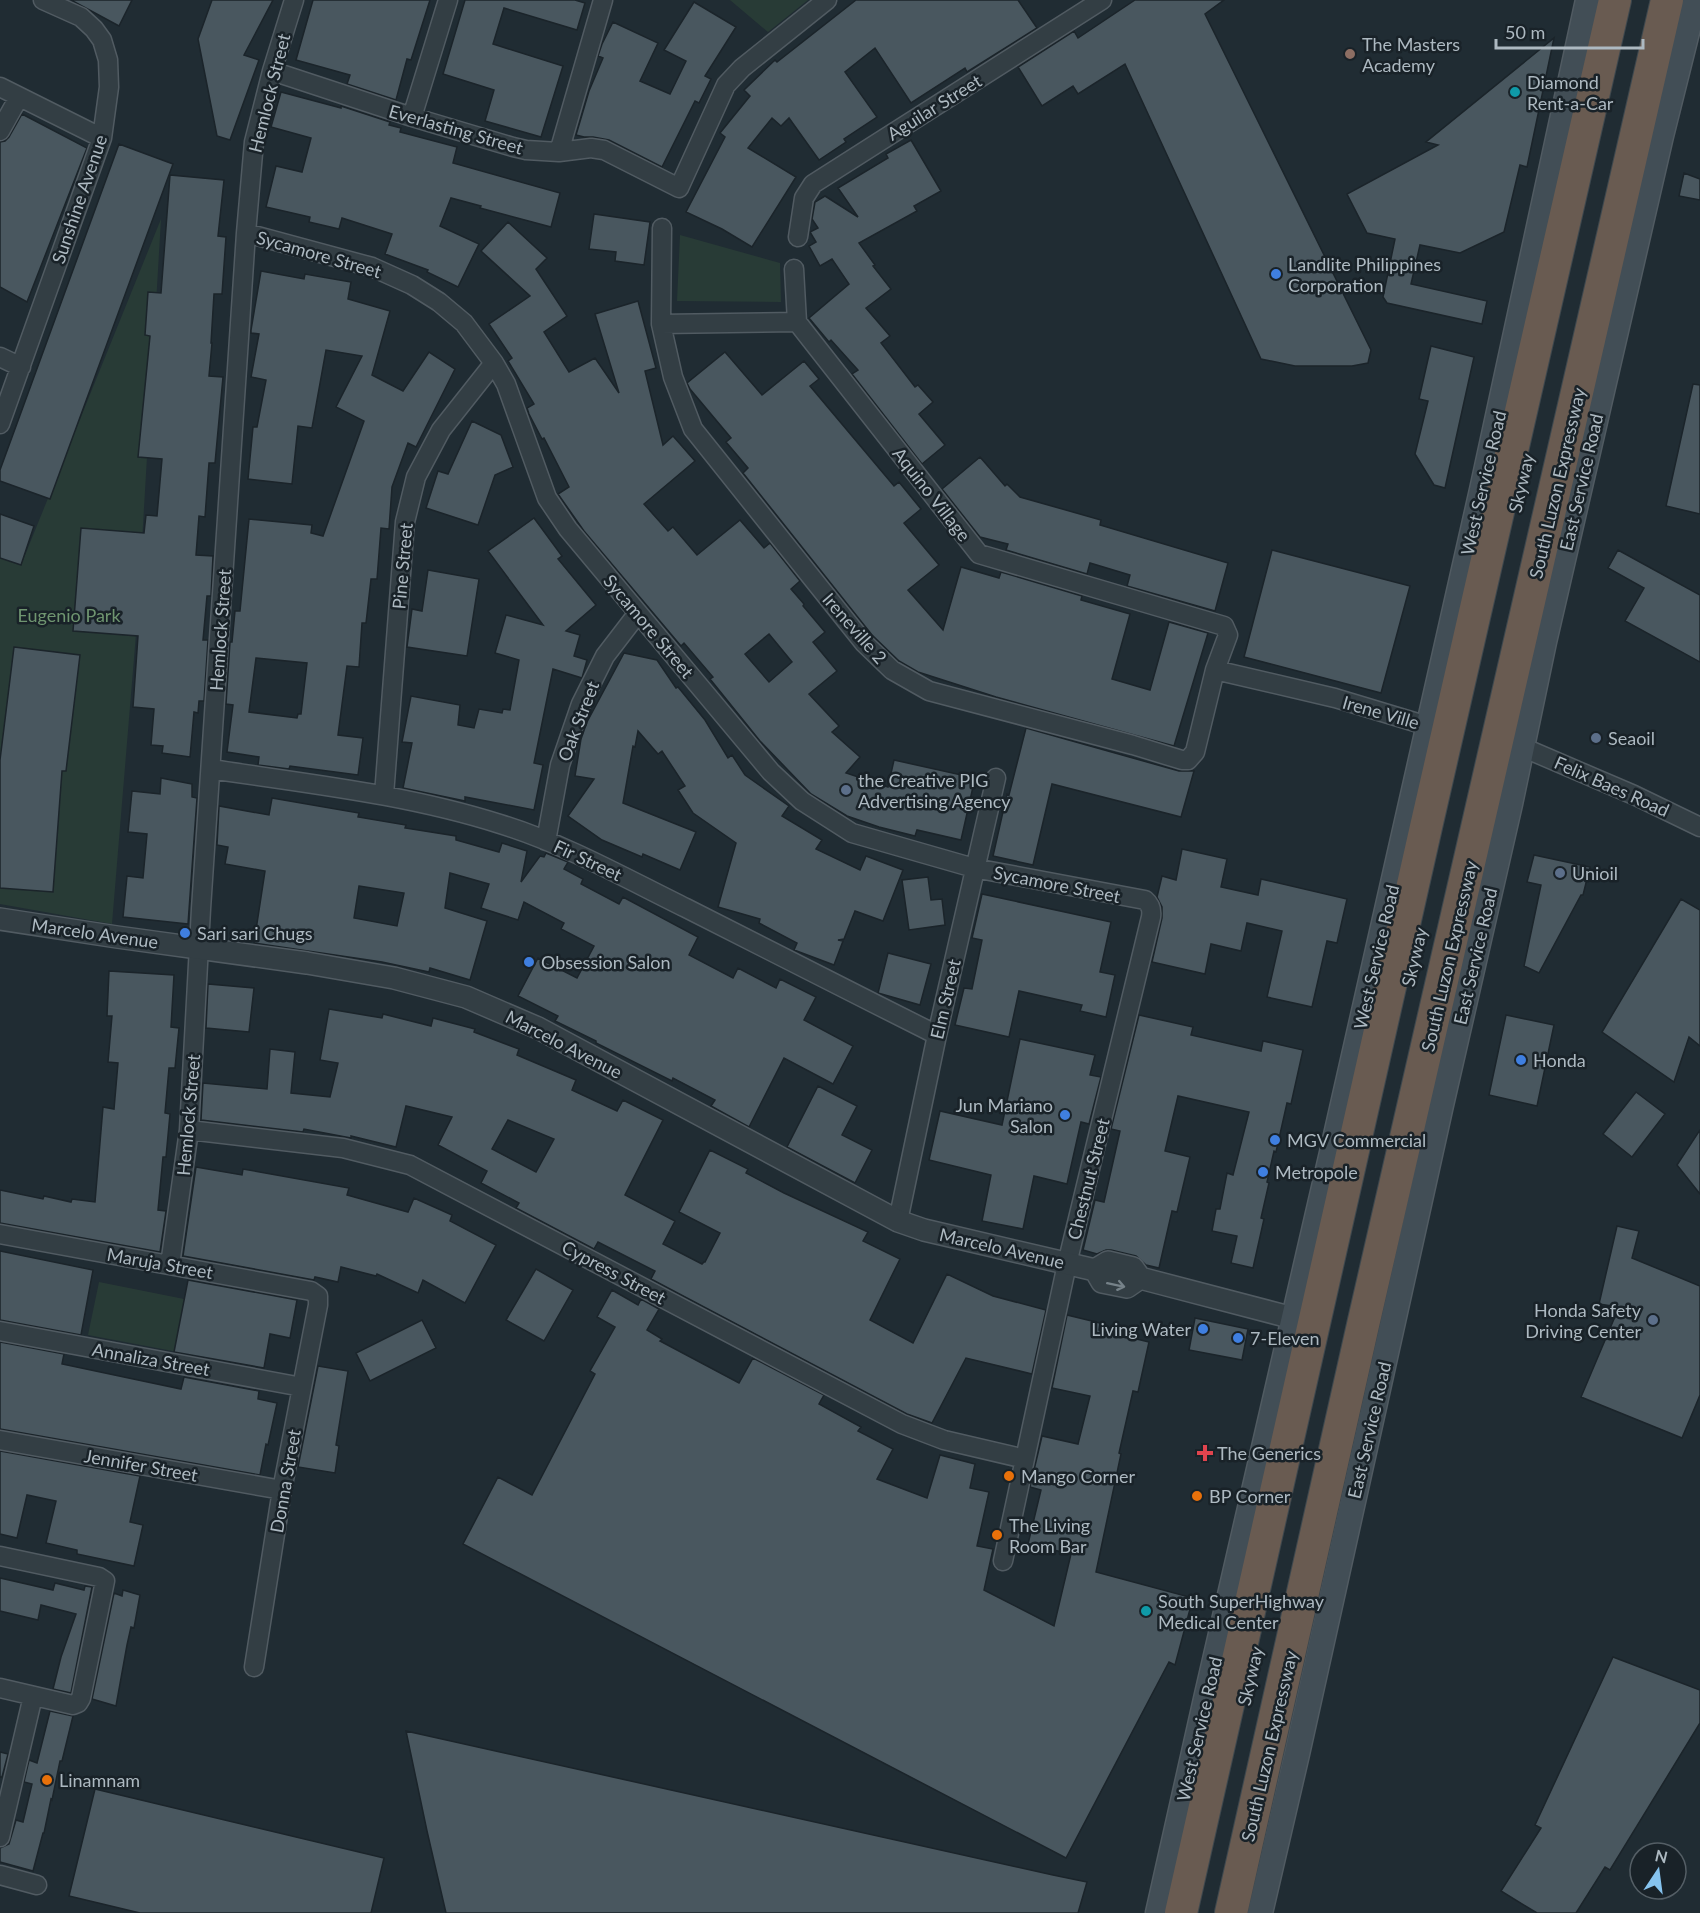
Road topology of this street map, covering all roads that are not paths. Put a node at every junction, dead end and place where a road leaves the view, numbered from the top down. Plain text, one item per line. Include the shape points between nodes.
1 (43, 0) edge
2 (294, 0) edge
3 (448, 0) edge
4 (603, 0) edge
5 (827, 0) edge
6 (1102, 0) edge
7 (1588, 0) edge
8 (1616, 0) edge
9 (1630, 0) edge
10 (1653, 0) edge
11 (1666, 0) edge
12 (1695, 0) edge
13 (272, 71) junction
14 (0, 87) edge
15 (19, 97) junction
16 (412, 117) junction
17 (0, 131) edge
18 (102, 138) junction
19 (559, 152) junction
20 (662, 228) dead end
21 (246, 233) junction
22 (798, 237) dead end
23 (794, 269) dead end
24 (797, 322) junction
25 (661, 324) junction
26 (0, 357) edge
27 (494, 363) junction
28 (21, 367) junction
29 (0, 424) edge
30 (638, 613) junction
31 (1218, 624) joint
32 (1215, 670) junction
33 (1428, 726) junction
34 (1522, 747) junction
35 (211, 769) junction
36 (996, 778) dead end
37 (384, 795) junction
38 (1700, 828) edge
39 (546, 841) junction
40 (974, 868) junction
41 (1149, 903) joint
42 (0, 919) edge
43 (200, 948) junction
44 (937, 1035) junction
45 (189, 1130) junction
46 (898, 1221) junction
47 (0, 1234) edge
48 (1067, 1264) junction
49 (170, 1265) junction
50 (318, 1296) joint
51 (1293, 1317) junction
52 (0, 1331) edge
53 (302, 1387) junction
54 (0, 1440) edge
55 (1024, 1459) junction
56 (282, 1490) junction
57 (0, 1556) edge
58 (1002, 1561) dead end
59 (254, 1667) dead end
60 (0, 1688) edge
61 (33, 1696) junction
62 (0, 1837) edge
63 (0, 1875) edge
64 (37, 1885) dead end
65 (1158, 1913) edge
66 (1181, 1913) edge
67 (1196, 1913) edge
68 (1220, 1913) edge
69 (1231, 1913) edge
70 (1260, 1913) edge

1 - 18 street, Sunshine Avenue via 81,17 102,40 110,87
2 - 13 street, Hemlock Street
3 - 16 street
4 - 19 street
5 - 19 street, Everlasting Street via 726,85 679,188 604,150
6 - 22 street, Aguilar Street via 813,184 804,198
7 - 33 main road, West Service Road
8 - 66 highway
9 - 67 highway, Skyway
10 - 68 highway, Skyway
11 - 69 highway, South Luzon Expressway
12 - 34 main road, East Service Road
13 - 16 street, Everlasting Street
13 - 21 street, Hemlock Street via 254,142
14 - 15 street
15 - 17 street
15 - 18 street
16 - 19 street, Everlasting Street via 513,147
18 - 28 street, Sunshine Avenue
20 - 25 street, Ireneville 2
21 - 27 street, Sycamore Street via 372,267 412,285 464,323
21 - 35 street, Hemlock Street
23 - 24 street
24 - 25 street
24 - 31 street, Aquino Village via 979,554
25 - 32 street, Ireneville 2 via 673,377 693,429 864,643 892,670 929,691 1182,760 1188,760 1195,752
26 - 28 street
27 - 30 street, Sycamore Street via 506,384 547,498
27 - 37 street, Pine Street via 441,430 416,477 405,522
28 - 29 street, Sunshine Avenue
30 - 39 street, Oak Street via 605,656 581,704 560,765
30 - 40 street, Sycamore Street via 771,772 802,801 852,833
31 - 32 street, Ireneville 2 via 1224,626 1227,635
32 - 33 street, Irene Ville via 1335,698
33 - 51 main road, West Service Road
34 - 38 street, Felix Baes Road
34 - 70 main road, East Service Road
35 - 37 street, Fir Street
35 - 43 street, Hemlock Street
36 - 40 street, Elm Street
37 - 39 street, Fir Street via 471,816
39 - 44 street, Fir Street
40 - 41 street, Sycamore Street
40 - 44 street, Elm Street
41 - 48 street, Chestnut Street via 1151,917
42 - 43 street, Marcelo Avenue
43 - 45 street, Hemlock Street
43 - 46 street, Marcelo Avenue via 394,978 466,997 538,1028
44 - 46 street, Elm Street
45 - 49 street, Hemlock Street
45 - 55 street, Cypress Street via 344,1148 410,1165 902,1424 944,1440
46 - 48 street, Marcelo Avenue
47 - 49 street, Maruja Street
48 - 51 street, Marcelo Avenue via 1095,1270 1108,1262 1133,1268 1140,1278
48 - 55 street, Chestnut Street
49 - 50 street, Maruja Street via 311,1291
50 - 53 street, Donna Street
51 - 65 main road, West Service Road
52 - 53 street, Annaliza Street
53 - 56 street, Donna Street
54 - 56 street, Jennifer Street
55 - 58 street, Chestnut Street
56 - 59 street, Donna Street
57 - 61 street via 105,1581 80,1701 74,1705
60 - 61 street
61 - 62 street
63 - 64 street

